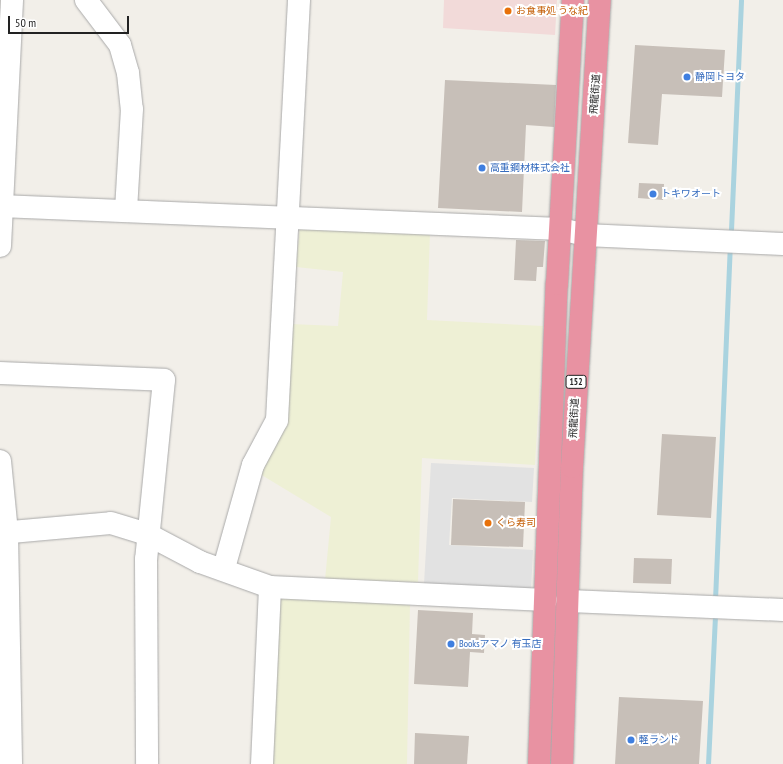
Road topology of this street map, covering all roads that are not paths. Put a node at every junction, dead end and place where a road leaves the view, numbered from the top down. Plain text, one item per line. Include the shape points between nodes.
1 (12, 0) edge
2 (86, 0) edge
3 (299, 0) edge
4 (572, 0) edge
5 (600, 0) edge
6 (1, 206) edge
7 (126, 210) junction
8 (289, 218) junction
9 (561, 229) junction
10 (585, 235) junction
11 (783, 244) edge
12 (0, 246) edge
13 (0, 373) edge
14 (0, 461) edge
15 (4, 533) edge
16 (147, 534) junction
17 (224, 568) junction
18 (270, 587) junction
19 (546, 600) junction
20 (569, 601) junction
21 (783, 610) edge
22 (11, 764) edge
23 (147, 764) edge
24 (262, 764) edge
25 (539, 764) edge
26 (562, 764) edge

1 - 6 street
2 - 7 street via 120,45 128,73 132,109
3 - 8 street
4 - 9 highway, 152
5 - 10 highway, 飛龍街道 / 152
6 - 7 street
6 - 12 street
7 - 8 street
8 - 9 street
8 - 17 street via 277,420 253,465
9 - 10 street
9 - 19 highway, 152
10 - 11 street
10 - 20 highway, 飛龍街道 / 152 via 572,467
13 - 16 street via 164,380
14 - 15 street
15 - 16 street via 111,523
15 - 22 street
16 - 17 street via 200,562
16 - 23 street
17 - 18 street
18 - 19 street
18 - 24 street
19 - 25 highway, 152
20 - 21 street
20 - 26 highway, 飛龍街道 / 152

